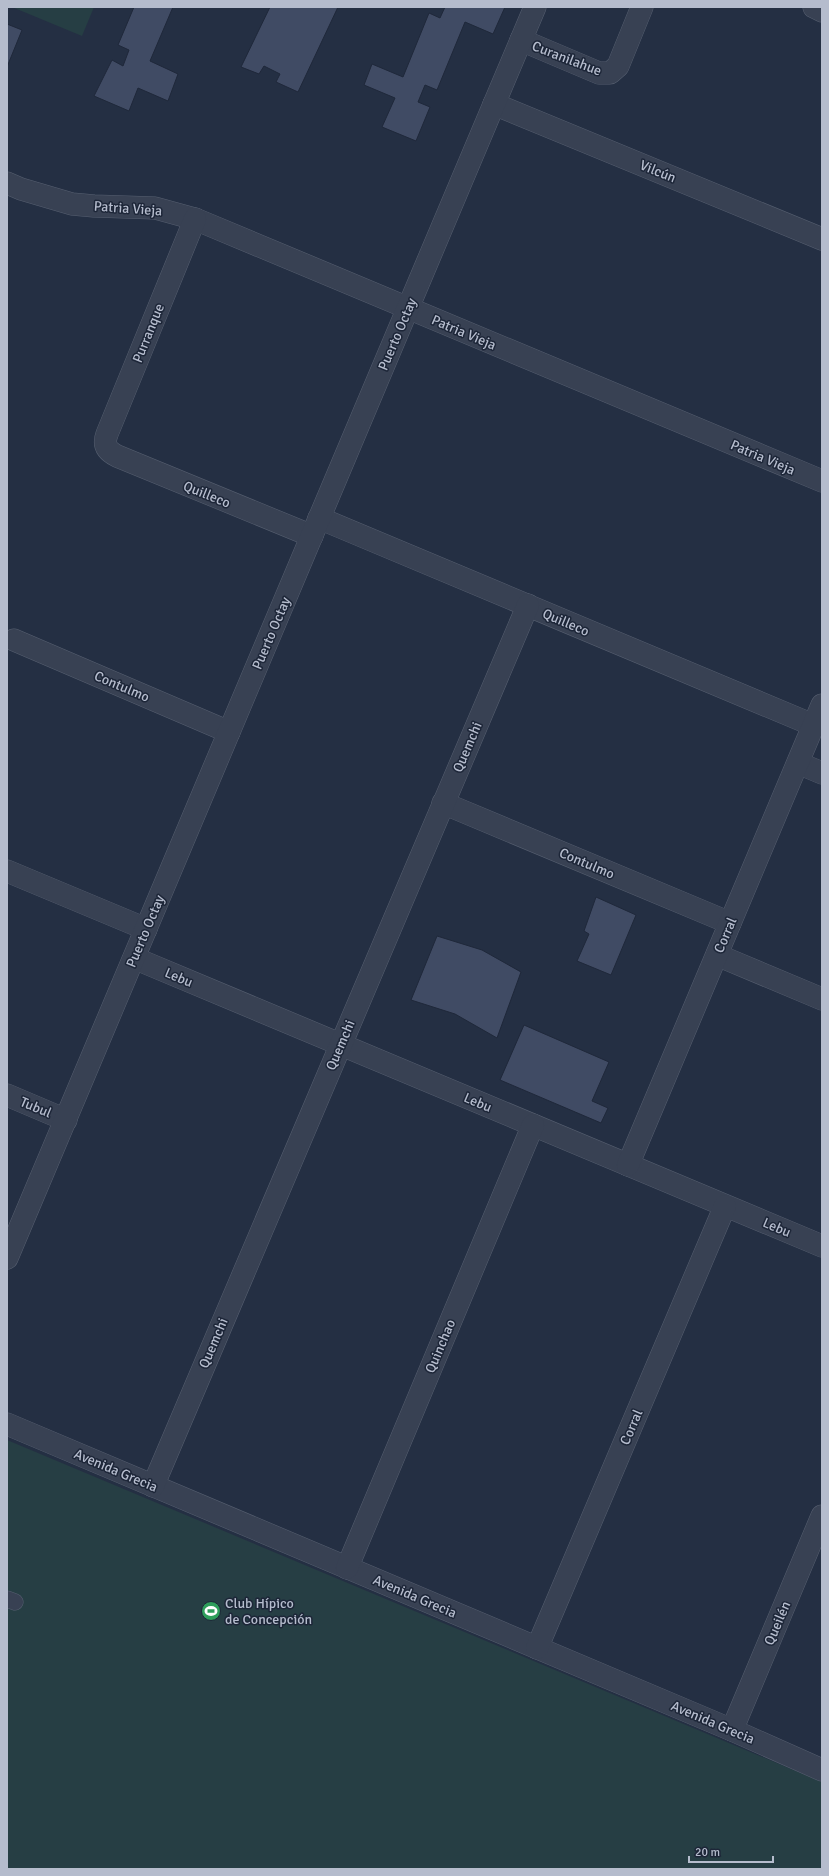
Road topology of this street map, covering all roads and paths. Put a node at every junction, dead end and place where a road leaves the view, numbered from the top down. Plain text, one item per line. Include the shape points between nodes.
1 (535, 7) edge
2 (642, 7) edge
3 (814, 7) edge
4 (822, 11) edge
5 (521, 40) junction
6 (494, 104) junction
7 (7, 183) edge
8 (195, 219) junction
9 (822, 238) edge
10 (408, 308) junction
11 (106, 447) joint
12 (822, 481) edge
13 (316, 527) junction
14 (528, 605) junction
15 (14, 640) dead end
16 (822, 705) edge
17 (813, 726) junction
18 (229, 732) junction
19 (798, 763) junction
20 (822, 773) edge
21 (443, 803) junction
22 (7, 871) edge
23 (730, 923) junction
24 (146, 929) junction
25 (716, 955) junction
26 (134, 958) junction
27 (822, 999) edge
28 (340, 1044) junction
29 (7, 1095) edge
30 (66, 1120) junction
31 (533, 1125) junction
32 (628, 1165) junction
33 (725, 1206) junction
34 (822, 1246) edge
35 (7, 1258) edge
36 (7, 1424) edge
37 (153, 1486) junction
38 (822, 1516) edge
39 (347, 1568) junction
40 (537, 1648) junction
41 (732, 1730) junction
42 (822, 1770) edge

1 - 5 street, Puerto Octay
2 - 5 street, Curanilahue via 618,66 610,73 599,72
3 - 4 street
5 - 6 street, Puerto Octay
6 - 9 street, Vilcún
6 - 10 street, Puerto Octay
7 - 8 street, Patria Vieja via 72,204 155,208
8 - 10 street, Patria Vieja
8 - 11 street, Purranque via 107,434
10 - 12 street, Patria Vieja
10 - 13 street, Puerto Octay
11 - 13 street, Quilleco via 110,453 117,456
13 - 14 street, Quilleco
13 - 18 street, Puerto Octay
14 - 17 street, Quilleco
14 - 21 street, Quemchi
15 - 18 street, Contulmo
16 - 17 street, Corral
17 - 19 street, Corral
18 - 24 street, Puerto Octay
19 - 20 street
19 - 23 street, Corral
21 - 23 street, Contulmo
21 - 28 street, Quemchi
22 - 24 street
23 - 25 street, Corral
24 - 26 street, Puerto Octay
25 - 27 street
25 - 32 street, Corral
26 - 28 street, Lebu
26 - 30 street, Puerto Octay
28 - 31 street, Lebu
28 - 37 street, Quemchi
29 - 30 street, Tubul
30 - 35 street, Puerto Octay
31 - 32 street, Lebu
31 - 39 street, Quinchao
32 - 33 street, Lebu
33 - 34 street, Lebu
33 - 40 street, Corral
36 - 37 street, Avenida Grecia
37 - 39 street, Avenida Grecia
38 - 41 street, Queilén
39 - 40 street, Avenida Grecia
40 - 41 street, Avenida Grecia
41 - 42 street, Avenida Grecia

